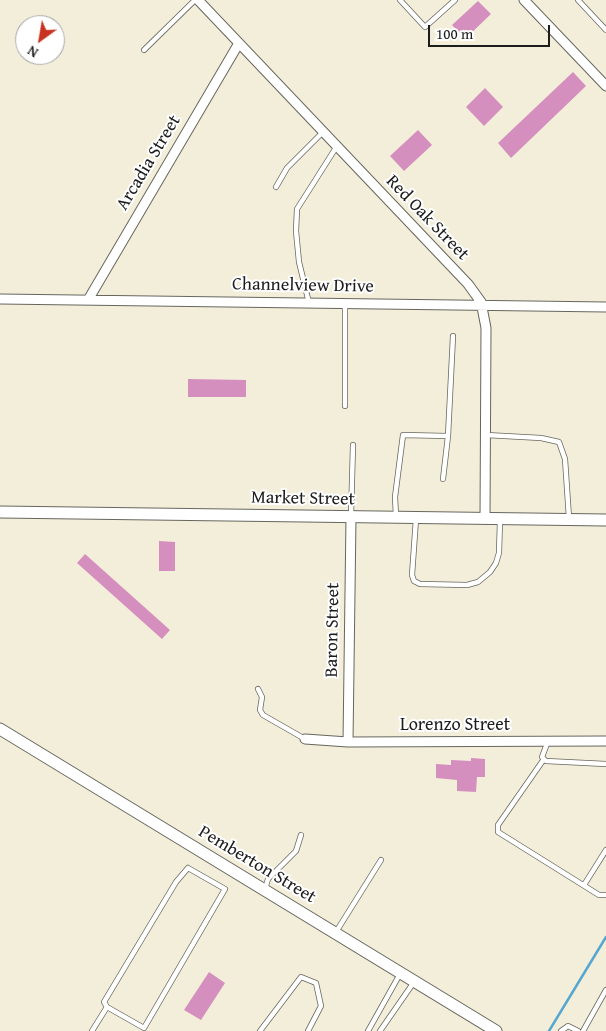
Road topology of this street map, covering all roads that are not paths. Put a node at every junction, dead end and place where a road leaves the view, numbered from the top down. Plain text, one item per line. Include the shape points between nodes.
1 (197, 0) edge
2 (400, 0) edge
3 (455, 0) edge
4 (524, 0) edge
5 (578, 0) edge
6 (606, 30) edge
7 (239, 44) junction
8 (144, 50) dead end
9 (606, 86) edge
10 (323, 132) junction
11 (337, 146) junction
12 (276, 187) dead end
13 (0, 299) edge
14 (88, 300) junction
15 (310, 303) junction
16 (345, 303) junction
17 (482, 305) junction
18 (606, 307) edge
19 (453, 336) dead end
20 (345, 406) dead end
21 (485, 435) junction
22 (448, 436) junction
23 (353, 446) dead end
24 (443, 479) dead end
25 (0, 512) edge
26 (351, 517) junction
27 (396, 518) junction
28 (416, 518) junction
29 (485, 519) junction
30 (500, 519) junction
31 (569, 520) junction
32 (606, 520) edge
33 (258, 689) dead end
34 (0, 729) edge
35 (305, 739) joint
36 (548, 741) junction
37 (606, 741) edge
38 (348, 742) junction
39 (544, 759) junction
40 (606, 764) edge
41 (301, 836) dead end
42 (606, 850) edge
43 (381, 860) dead end
44 (584, 886) junction
45 (265, 890) junction
46 (606, 895) edge
47 (335, 933) junction
48 (401, 973) junction
49 (415, 981) junction
50 (606, 990) edge
51 (107, 1007) junction
52 (92, 1031) edge
53 (260, 1031) edge
54 (308, 1031) edge
55 (368, 1031) edge
56 (380, 1031) edge
57 (496, 1031) edge
58 (561, 1031) edge
59 (578, 1031) edge
60 (582, 1031) edge

1 - 7 street, Red Oak Street
1 - 8 lane
2 - 3 lane via 425,27
4 - 9 street
5 - 6 lane
7 - 10 street, Red Oak Street
7 - 14 street, Arcadia Street
10 - 11 street, Red Oak Street
10 - 12 lane via 287,168
11 - 15 lane via 297,209 299,262
11 - 17 street, Red Oak Street via 468,284
13 - 14 street, Channelview Drive
14 - 15 street, Channelview Drive
15 - 16 street, Channelview Drive
16 - 17 street, Channelview Drive
16 - 20 lane
17 - 18 street, Channelview Drive
17 - 21 street, Red Oak Street via 486,328
19 - 22 lane
21 - 29 street, Red Oak Street
21 - 31 lane via 559,442 565,459
22 - 24 lane
22 - 27 lane via 404,435 395,497
23 - 26 lane
25 - 26 street, Market Street
26 - 27 street, Market Street
26 - 38 street, Baron Street
27 - 28 street, Market Street
28 - 29 street, Market Street
28 - 30 lane via 414,581 420,584 467,585 478,582 496,563
29 - 30 street, Market Street
30 - 31 street, Market Street
31 - 32 street, Market Street
33 - 35 lane via 263,715
34 - 45 street, Pemberton Street
35 - 38 street, Lorenzo Street
36 - 37 street, Lorenzo Street
36 - 38 street, Lorenzo Street
36 - 39 lane
39 - 40 lane via 546,762
39 - 44 lane via 498,825 498,832
41 - 45 lane via 296,851 268,879
42 - 44 lane
43 - 47 lane
44 - 46 lane via 599,895
45 - 47 street, Pemberton Street
47 - 48 street, Pemberton Street
48 - 49 street, Pemberton Street
48 - 55 lane
49 - 56 lane
49 - 57 street, Pemberton Street
50 - 60 lane
51 - 51 lane via 144,1028 225,889 188,868 176,882 104,1002
51 - 52 lane
53 - 54 lane via 301,977 316,983 321,1006
58 - 59 lane via 568,1026

